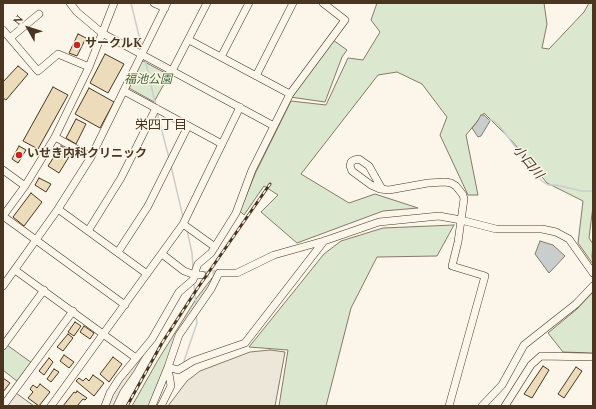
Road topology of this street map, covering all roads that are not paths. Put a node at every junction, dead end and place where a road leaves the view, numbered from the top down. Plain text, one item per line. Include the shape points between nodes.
1 (70, 3) edge
2 (113, 3) edge
3 (154, 3) edge
4 (207, 3) edge
5 (249, 3) edge
6 (293, 3) edge
7 (323, 3) edge
8 (166, 6) edge
9 (39, 14) dead end
10 (3, 30) edge
11 (102, 33) junction
12 (10, 38) junction
13 (188, 40) junction
14 (142, 54) junction
15 (221, 57) junction
16 (89, 67) junction
17 (172, 71) junction
18 (256, 76) junction
19 (124, 90) junction
20 (290, 94) junction
21 (156, 108) junction
22 (240, 108) junction
23 (188, 126) junction
24 (274, 126) junction
25 (55, 137) junction
26 (222, 144) junction
27 (91, 157) junction
28 (3, 170) edge
29 (25, 186) junction
30 (382, 189) junction
31 (58, 209) junction
32 (3, 216) edge
33 (461, 220) junction
34 (183, 224) junction
35 (88, 231) junction
36 (35, 240) junction
37 (324, 241) junction
38 (215, 247) junction
39 (118, 252) junction
40 (162, 254) junction
41 (15, 270) junction
42 (593, 273) edge
43 (147, 274) junction
44 (199, 275) junction
45 (3, 286) edge
46 (593, 286) edge
47 (44, 290) junction
48 (125, 305) junction
49 (73, 311) junction
50 (103, 334) junction
51 (3, 346) edge
52 (593, 357) edge
53 (136, 358) junction
54 (168, 367) junction
55 (3, 406) edge
56 (50, 406) edge
57 (105, 406) edge
58 (152, 406) edge
59 (161, 406) edge
60 (449, 406) edge
61 (482, 406) edge
62 (505, 406) edge

1 - 11 street
2 - 11 street
3 - 8 street
4 - 13 street
5 - 15 street
6 - 18 street
7 - 20 street via 345,20
8 - 14 street
9 - 12 street
10 - 12 street
11 - 14 street
11 - 16 street
12 - 16 street via 38,71 58,54
13 - 15 street
13 - 17 street
14 - 17 street
14 - 19 street
15 - 18 street
16 - 25 street
17 - 22 street
18 - 20 street
19 - 21 street
19 - 27 street
20 - 24 street
21 - 23 street
21 - 35 street via 121,178
22 - 24 street
22 - 26 street
23 - 26 street
23 - 39 street via 148,206
24 - 38 street via 252,170 236,213
25 - 27 street
25 - 29 street
26 - 34 street
27 - 31 street
28 - 29 street
29 - 32 street
30 - 30 street via 371,185 352,171 351,162 359,159 369,166
30 - 33 street via 451,183 459,189 464,199
31 - 35 street
31 - 36 street
32 - 36 street
33 - 37 street via 439,216 379,222
33 - 42 street via 496,229 542,229 556,232 569,239
33 - 60 street via 452,266 485,276
34 - 38 street
34 - 40 street
35 - 39 street
36 - 41 street
36 - 48 street
37 - 54 street via 245,343 193,361 178,370
37 - 54 street via 274,255 237,273 219,273 211,289 179,334
38 - 44 street via 198,264 196,269
39 - 43 street
40 - 43 street
40 - 44 street via 184,270
41 - 45 street
41 - 47 street
43 - 48 street
44 - 53 street via 179,292 152,339
46 - 61 street via 576,304 524,346 502,385
47 - 49 street
47 - 51 street
48 - 50 street
49 - 50 street
49 - 55 street
50 - 53 street
50 - 56 street
52 - 62 street via 541,356 531,365
53 - 57 street via 119,379
54 - 58 street
54 - 59 street via 171,386

